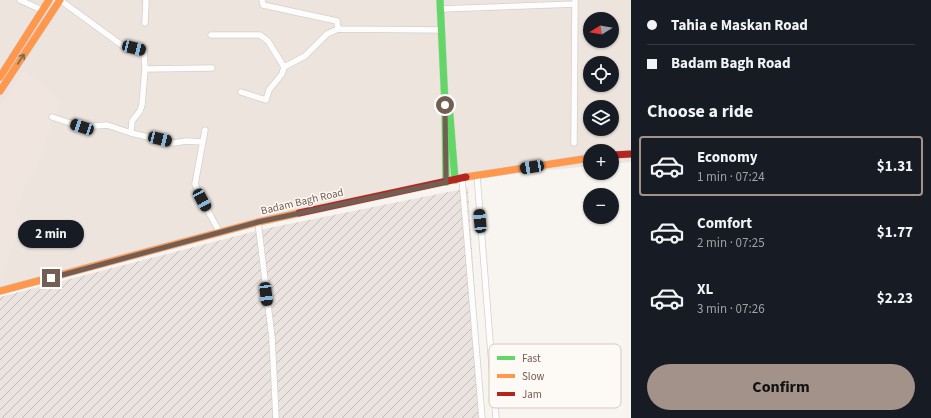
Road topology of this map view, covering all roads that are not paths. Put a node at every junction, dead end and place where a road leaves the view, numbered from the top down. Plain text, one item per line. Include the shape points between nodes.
1 (20, 0) edge
2 (48, 0) edge
3 (60, 0) edge
4 (146, 0) edge
5 (262, 0) edge
6 (440, 0) edge
7 (444, 0) edge
8 (575, 2) edge
9 (442, 9) junction
10 (42, 10) junction
11 (145, 23) dead end
12 (338, 29) junction
13 (441, 30) junction
14 (211, 35) dead end
15 (284, 67) junction
16 (212, 68) dead end
17 (145, 69) junction
18 (0, 77) edge
19 (0, 91) edge
20 (241, 92) dead end
21 (52, 117) dead end
22 (205, 130) dead end
23 (131, 133) junction
24 (203, 142) junction
25 (574, 144) dead end
26 (631, 154) edge
27 (619, 155) edge
28 (583, 159) edge
29 (477, 175) junction
30 (459, 179) junction
31 (446, 182) junction
32 (258, 222) junction
33 (220, 232) junction
34 (0, 291) edge
35 (490, 344) edge
36 (495, 408) edge
37 (276, 418) edge
38 (482, 418) edge
39 (496, 418) edge

1 - 10 street
2 - 10 main road
3 - 17 street via 123,46 144,51
19 -> 3 main road
4 - 11 street
5 - 12 street via 263,5 337,21
6 - 9 main road
7 - 9 main road
8 - 9 street
8 - 25 street
9 - 13 main road
9 - 30 main road via 451,140
10 - 18 main road
12 - 13 street
12 - 15 street via 327,34 305,56
13 - 31 main road
14 - 15 street via 260,35 268,41
15 - 20 street via 282,74 269,90 266,100
16 - 17 street
17 - 23 street via 142,105 132,121
21 - 23 street via 82,127 107,125
22 - 24 street
23 - 24 street via 174,143
24 - 33 street via 195,184
26 - 27 main road
28 - 29 main road, Badam Bagh Road
29 - 30 main road, Badam Bagh Road
29 - 35 street
30 - 31 main road, Badam Bagh Road
30 - 38 street
31 - 32 main road, Badam Bagh Road
32 - 33 main road, Badam Bagh Road
32 - 37 street via 272,338
33 - 34 main road, Badam Bagh Road
36 - 39 street

